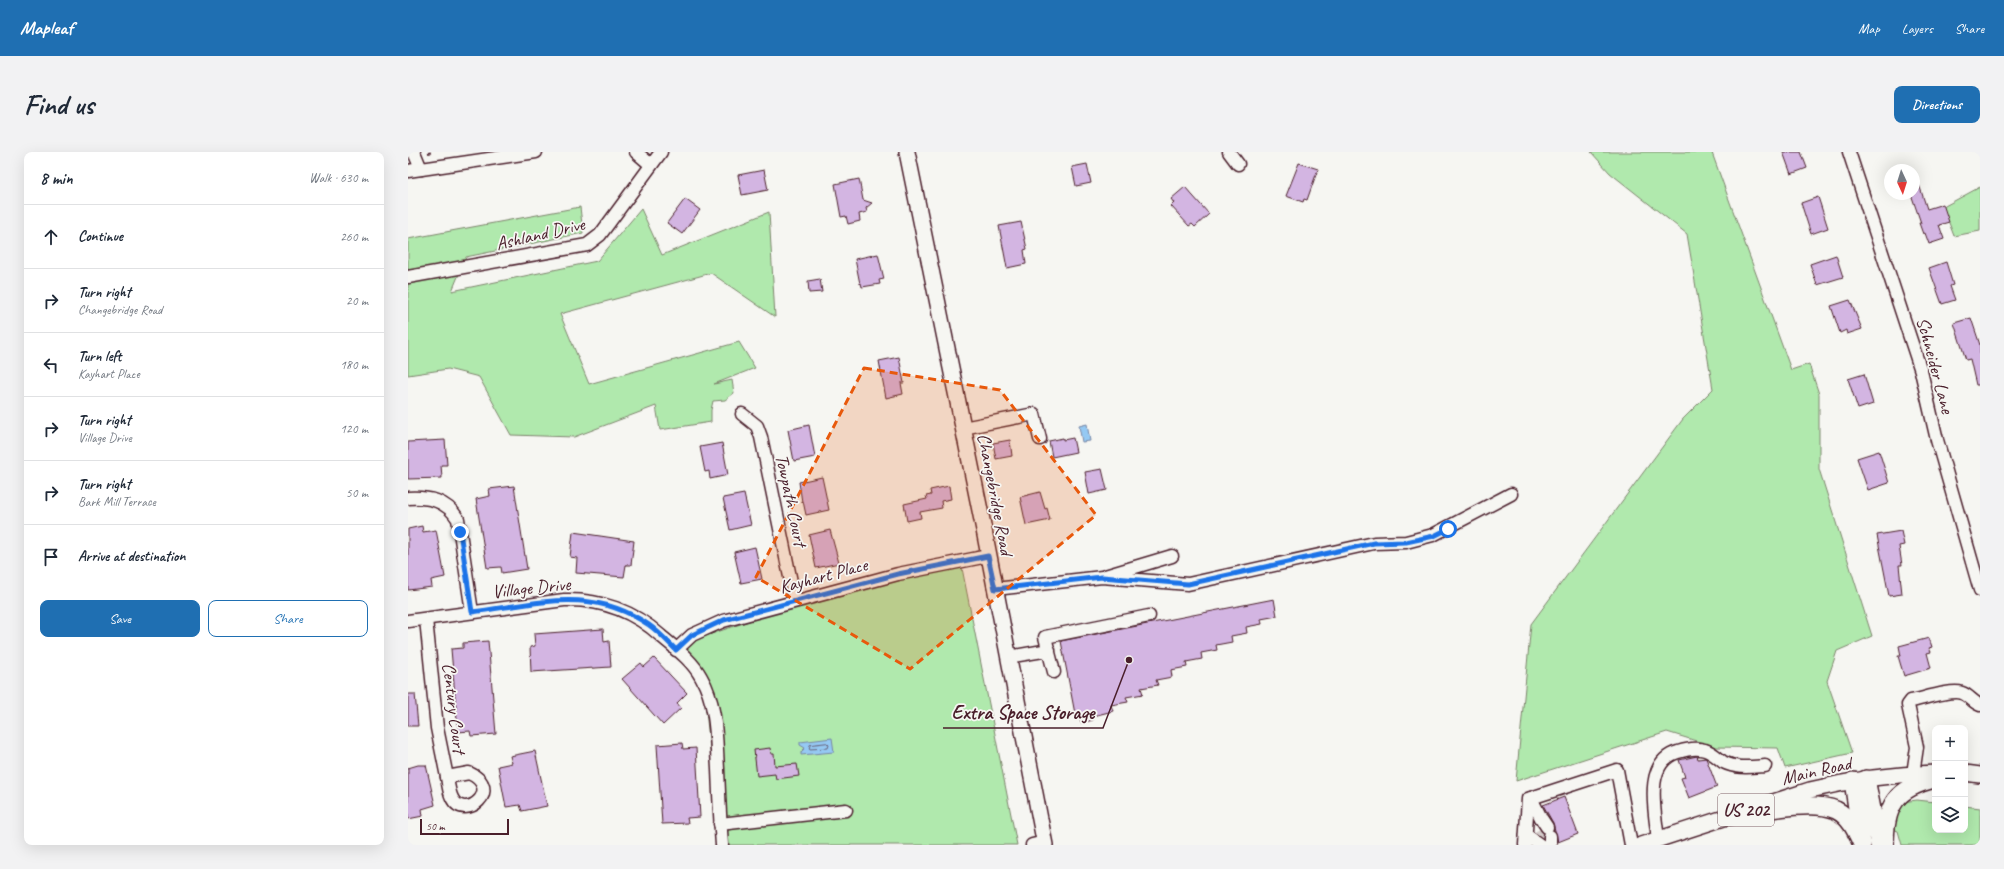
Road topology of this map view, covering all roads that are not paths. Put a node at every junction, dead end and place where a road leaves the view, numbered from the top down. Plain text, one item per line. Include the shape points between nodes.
1 (414, 152) edge
2 (536, 152) edge
3 (637, 152) edge
4 (661, 152) edge
5 (907, 152) edge
6 (1229, 152) edge
7 (1849, 152) edge
8 (477, 156) edge
9 (1238, 164) dead end
10 (651, 165) junction
11 (421, 169) junction
12 (408, 171) edge
13 (408, 277) edge
14 (742, 414) dead end
15 (963, 428) junction
16 (1040, 439) dead end
17 (1511, 494) dead end
18 (408, 498) edge
19 (988, 556) junction
20 (1172, 556) dead end
21 (1102, 577) junction
22 (995, 589) junction
23 (1980, 590) edge
24 (795, 601) junction
25 (472, 612) junction
26 (1149, 616) dead end
27 (426, 619) junction
28 (408, 621) edge
29 (676, 650) junction
30 (1048, 650) junction
31 (1008, 657) junction
32 (1054, 672) dead end
33 (1980, 705) edge
34 (1765, 766) dead end
35 (1932, 773) edge
36 (1913, 774) junction
37 (1968, 774) edge
38 (1980, 775) edge
39 (447, 777) dead end
40 (1860, 780) junction
41 (1932, 780) edge
42 (1531, 798) junction
43 (846, 810) dead end
44 (1729, 816) junction
45 (720, 824) junction
46 (1546, 836) edge
47 (1526, 840) edge
48 (1649, 843) edge
49 (1040, 844) edge
50 (722, 845) edge
51 (1631, 845) edge
52 (1862, 845) edge
53 (1879, 845) edge
54 (1886, 845) edge

1 - 11 street
2 - 8 street
3 - 10 street
4 - 10 street, Ashland Drive
5 - 15 main road, Changebridge Road
6 - 9 street
7 - 23 street, Schneider Lane via 1921,371 1937,440
8 - 11 street
10 - 13 street, Ashland Drive via 600,236 587,245
11 - 12 street
14 - 24 street, Towpath Court via 757,426 761,437
15 - 16 street via 1034,414
15 - 19 main road, Changebridge Road
17 - 21 street via 1434,536 1406,542 1374,543 1188,584
18 - 25 street via 433,499 441,502 458,519
19 - 22 main road, Changebridge Road
19 - 24 street, Kayhart Place via 898,574
20 - 21 street
21 - 22 street
22 - 31 main road, Changebridge Road
24 - 29 street, Kayhart Place via 724,620 692,635
25 - 27 street, Village Drive
25 - 29 street, Village Drive via 564,600 596,602 627,612 648,625
26 - 30 street via 1045,637
27 - 28 street, Village Drive
27 - 39 street, Century Court via 437,728
29 - 45 street, Village Drive via 701,676 710,699 716,730
30 - 31 street
30 - 32 street
31 - 49 main road, Changebridge Road
33 - 36 street via 1962,693 1954,692 1911,701 1908,710 1917,747
34 - 48 street via 1739,768 1706,750 1690,748 1672,754 1663,760 1658,768
35 - 36 main road, Main Road / US 202
36 - 40 main road, Main Road / US 202
37 - 38 main road
40 - 44 main road, Main Road / US 202 via 1810,790
40 - 52 highway
40 - 53 highway
41 - 54 highway via 1915,785 1897,797 1887,817
42 - 46 street
42 - 47 street via 1528,799
42 - 51 street via 1617,770
43 - 45 street
44 - 48 main road, Main Road / US 202
44 - 52 highway via 1807,806 1828,807 1846,817
45 - 50 street, Village Drive
46 - 47 street

